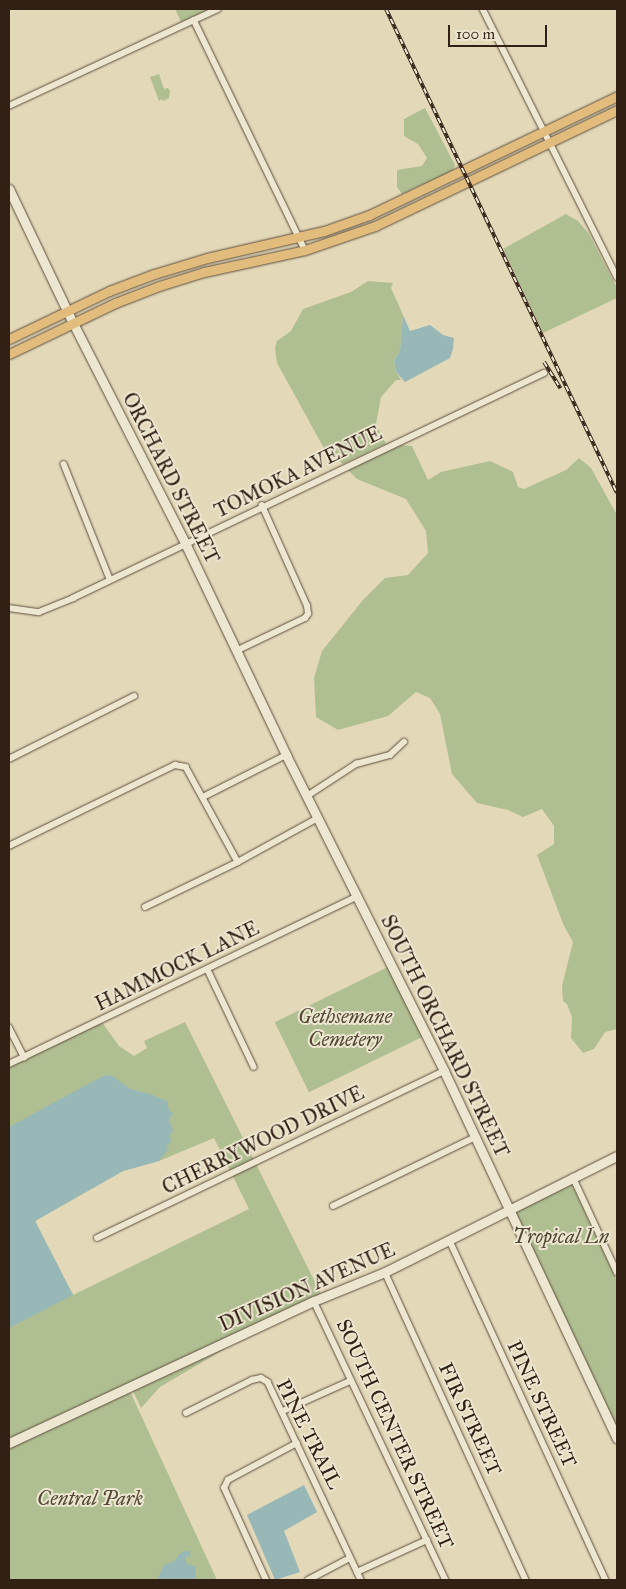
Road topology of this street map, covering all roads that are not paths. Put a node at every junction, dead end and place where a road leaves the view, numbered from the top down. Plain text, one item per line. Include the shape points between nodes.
1 (218, 9) edge
2 (483, 9) edge
3 (194, 20) junction
4 (617, 96) edge
5 (9, 106) edge
6 (617, 110) edge
7 (544, 131) junction
8 (550, 142) junction
9 (9, 189) edge
10 (412, 195) junction
11 (418, 207) junction
12 (299, 237) junction
13 (305, 250) junction
14 (207, 258) junction
15 (617, 277) edge
16 (185, 278) junction
17 (67, 310) junction
18 (73, 323) junction
19 (9, 339) edge
20 (9, 354) edge
21 (544, 373) dead end
22 (64, 464) dead end
23 (262, 506) junction
24 (186, 545) junction
25 (110, 579) junction
26 (9, 608) edge
27 (238, 650) junction
28 (134, 696) dead end
29 (404, 742) dead end
30 (286, 755) junction
31 (9, 759) edge
32 (307, 796) junction
33 (203, 797) junction
34 (318, 818) junction
35 (9, 846) edge
36 (238, 862) junction
37 (358, 896) junction
38 (145, 907) dead end
39 (208, 970) junction
40 (9, 1027) edge
41 (24, 1057) junction
42 (9, 1064) edge
43 (254, 1067) dead end
44 (444, 1071) junction
45 (476, 1137) junction
46 (617, 1156) edge
47 (573, 1178) junction
48 (333, 1206) dead end
49 (510, 1209) junction
50 (97, 1238) dead end
51 (450, 1241) junction
52 (384, 1272) junction
53 (617, 1272) edge
54 (314, 1301) junction
55 (350, 1381) junction
56 (283, 1411) junction
57 (186, 1413) dead end
58 (617, 1438) edge
59 (9, 1443) edge
60 (297, 1443) junction
61 (427, 1540) junction
62 (350, 1558) junction
63 (357, 1572) junction
64 (266, 1580) edge
65 (308, 1580) edge
66 (361, 1580) edge
67 (446, 1580) edge
68 (526, 1580) edge
69 (606, 1580) edge

1 - 3 street
2 - 7 street
3 - 5 street
3 - 12 street
4 - 7 main road
6 - 8 main road
7 - 8 street
7 - 10 main road
8 - 11 main road
8 - 15 street
9 - 17 street, ORCHARD STREET
10 - 11 street
10 - 12 main road via 360,218
11 - 13 main road
12 - 13 street
12 - 14 main road
13 - 16 main road
14 - 16 main road via 188,269
14 - 17 main road via 130,282
16 - 18 main road via 129,297
17 - 18 street, ORCHARD STREET
17 - 19 main road
18 - 20 main road
18 - 24 street, ORCHARD STREET
21 - 23 street, TOMOKA AVENUE
22 - 25 street
23 - 24 street, TOMOKA AVENUE
23 - 27 street via 308,614
24 - 25 street, TOMOKA AVENUE
24 - 27 street, ORCHARD STREET
25 - 26 street, TOMOKA AVENUE via 39,612
27 - 30 street, SOUTH ORCHARD STREET
28 - 31 street
29 - 32 street via 390,755 356,764
30 - 32 street, SOUTH ORCHARD STREET
30 - 33 street
32 - 34 street, SOUTH ORCHARD STREET
33 - 35 street via 186,767 178,765
33 - 36 street
34 - 36 street
34 - 37 street, SOUTH ORCHARD STREET
36 - 38 street
37 - 39 street, HAMMOCK LANE
37 - 44 street, SOUTH ORCHARD STREET
39 - 41 street, HAMMOCK LANE
39 - 43 street
40 - 41 street
41 - 42 street, HAMMOCK LANE
44 - 45 street, SOUTH ORCHARD STREET
44 - 50 street, CHERRYWOOD DRIVE
45 - 48 street
45 - 49 street, SOUTH ORCHARD STREET
46 - 47 street, DIVISION AVENUE
47 - 49 street, DIVISION AVENUE
47 - 53 street
49 - 51 street, DIVISION AVENUE
49 - 58 street, SOUTH ORCHARD STREET
51 - 52 street, DIVISION AVENUE
51 - 69 street, PINE STREET
52 - 54 street, DIVISION AVENUE
52 - 68 street, FIR STREET
54 - 55 street, SOUTH CENTER STREET
54 - 59 street, DIVISION AVENUE
55 - 56 street
55 - 61 street, SOUTH CENTER STREET
56 - 57 street, PINE TRAIL via 268,1382 262,1378
56 - 60 street, PINE TRAIL
60 - 62 street, PINE TRAIL
60 - 64 street via 228,1480 224,1488
61 - 63 street
61 - 67 street, SOUTH CENTER STREET
62 - 63 street, PINE TRAIL
62 - 65 street
63 - 66 street, PINE TRAIL

